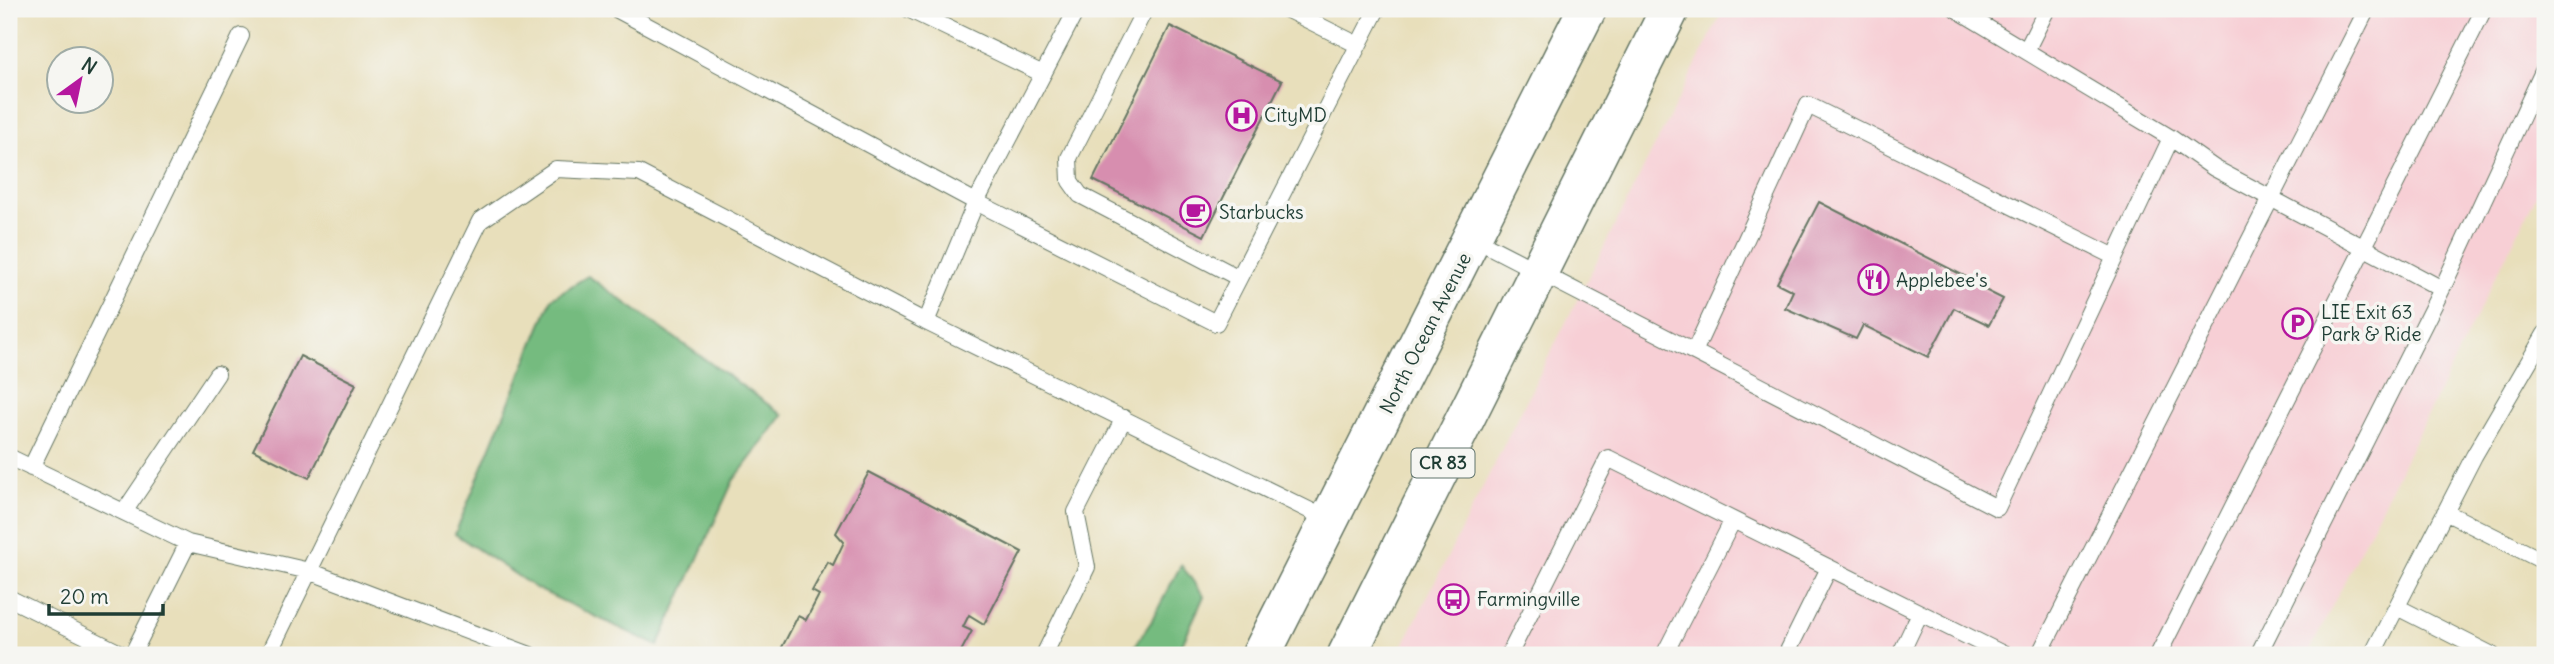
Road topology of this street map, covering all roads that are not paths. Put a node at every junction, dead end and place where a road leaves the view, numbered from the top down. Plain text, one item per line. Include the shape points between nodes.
1 (616, 9) edge
2 (908, 9) edge
3 (1077, 9) edge
4 (1145, 9) edge
5 (1286, 9) edge
6 (1377, 9) edge
7 (1587, 9) edge
8 (1670, 9) edge
9 (1956, 9) edge
10 (2047, 9) edge
11 (2367, 9) edge
12 (2484, 9) edge
13 (241, 36) dead end
14 (1358, 45) junction
15 (2026, 51) junction
16 (2545, 67) edge
17 (1043, 74) junction
18 (2171, 138) junction
19 (2270, 197) junction
20 (976, 202) junction
21 (1473, 238) junction
22 (2362, 246) junction
23 (2115, 257) junction
24 (1538, 271) junction
25 (1239, 278) junction
26 (2442, 289) junction
27 (926, 322) junction
28 (2545, 334) edge
29 (1694, 352) junction
30 (217, 374) dead end
31 (1125, 418) junction
32 (9, 457) edge
33 (30, 468) junction
34 (124, 512) junction
35 (2445, 512) junction
36 (1329, 520) junction
37 (1733, 520) junction
38 (188, 543) junction
39 (2545, 562) edge
40 (1829, 568) junction
41 (309, 571) junction
42 (9, 598) edge
43 (2397, 607) junction
44 (1920, 613) junction
45 (124, 655) edge
46 (132, 655) edge
47 (268, 655) edge
48 (530, 655) edge
49 (1045, 655) edge
50 (1261, 655) edge
51 (1347, 655) edge
52 (1510, 655) edge
53 (1664, 655) edge
54 (1786, 655) edge
55 (1899, 655) edge
56 (2005, 655) edge
57 (2039, 655) edge
58 (2158, 655) edge
59 (2258, 655) edge
60 (2372, 655) edge
61 (2492, 655) edge

1 - 20 lane
2 - 17 lane
3 - 17 lane
4 - 25 lane via 1069,158 1070,181 1080,195
5 - 14 lane
6 - 14 lane
7 - 21 highway, North Ocean Avenue
8 - 24 highway, CR 83
9 - 15 lane
10 - 15 lane
11 - 19 lane
12 - 22 lane
13 - 33 lane
14 - 25 lane
15 - 18 lane
16 - 26 lane
17 - 20 lane
18 - 19 lane via 2214,168
18 - 23 lane
19 - 22 lane
19 - 57 lane
20 - 25 lane via 1216,323
20 - 27 lane
21 - 24 lane
21 - 36 highway, North Ocean Avenue
22 - 26 lane
22 - 58 lane
23 - 29 lane via 1808,105
23 - 29 lane via 1997,508
24 - 29 lane
24 - 51 highway, CR 83
26 - 59 lane
27 - 31 lane
27 - 41 lane via 639,173 556,169 480,220
28 - 35 lane
30 - 34 lane
31 - 36 lane
31 - 49 lane via 1076,512 1087,567
32 - 33 lane
33 - 34 lane
34 - 38 lane
35 - 39 lane
35 - 43 lane
36 - 50 highway, North Ocean Avenue
37 - 40 lane
37 - 52 lane via 1608,458
37 - 53 lane
38 - 41 lane
38 - 46 lane
40 - 44 lane
40 - 54 lane
41 - 47 lane
41 - 48 lane
42 - 45 lane
43 - 60 lane
43 - 61 lane
44 - 55 lane
44 - 56 lane

